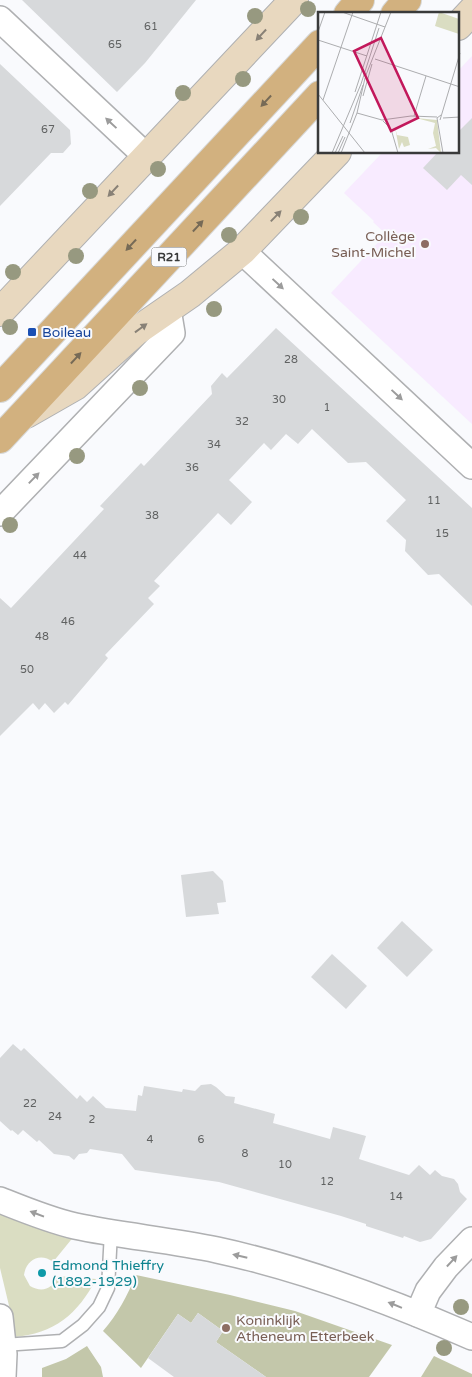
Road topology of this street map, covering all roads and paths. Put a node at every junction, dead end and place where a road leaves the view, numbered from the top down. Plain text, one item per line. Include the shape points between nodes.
1 (294, 0) edge
2 (360, 0) edge
3 (407, 0) edge
4 (350, 12) edge
5 (397, 12) edge
6 (472, 12) edge
7 (0, 19) edge
8 (460, 24) edge
9 (318, 46) edge
10 (318, 97) edge
11 (335, 154) edge
12 (146, 156) junction
13 (242, 251) junction
14 (168, 308) junction
15 (0, 312) edge
16 (0, 388) edge
17 (18, 419) junction
18 (0, 439) edge
19 (472, 466) edge
20 (0, 513) edge
21 (0, 1200) edge
22 (111, 1232) junction
23 (472, 1240) edge
24 (418, 1314) junction
25 (0, 1317) edge
26 (472, 1337) edge
27 (4, 1345) junction
28 (3, 1377) edge

1 -> 12 main road
2 - 4 main road
3 - 5 main road
6 - 8 main road
12 -> 7 street
9 -> 16 main road, R21
17 -> 10 main road, R21
13 -> 11 main road
12 -> 15 main road
13 - 14 main road
13 -> 19 street
17 -> 14 main road via 75,386 135,332
20 -> 14 street via 172,333
17 - 18 main road, R21
22 -> 21 street via 48,1218
24 -> 22 street via 259,1260
22 - 27 lane via 108,1288 99,1307 83,1325 62,1341
24 -> 23 street via 428,1291
24 - 26 street
25 - 27 street
27 - 28 street

